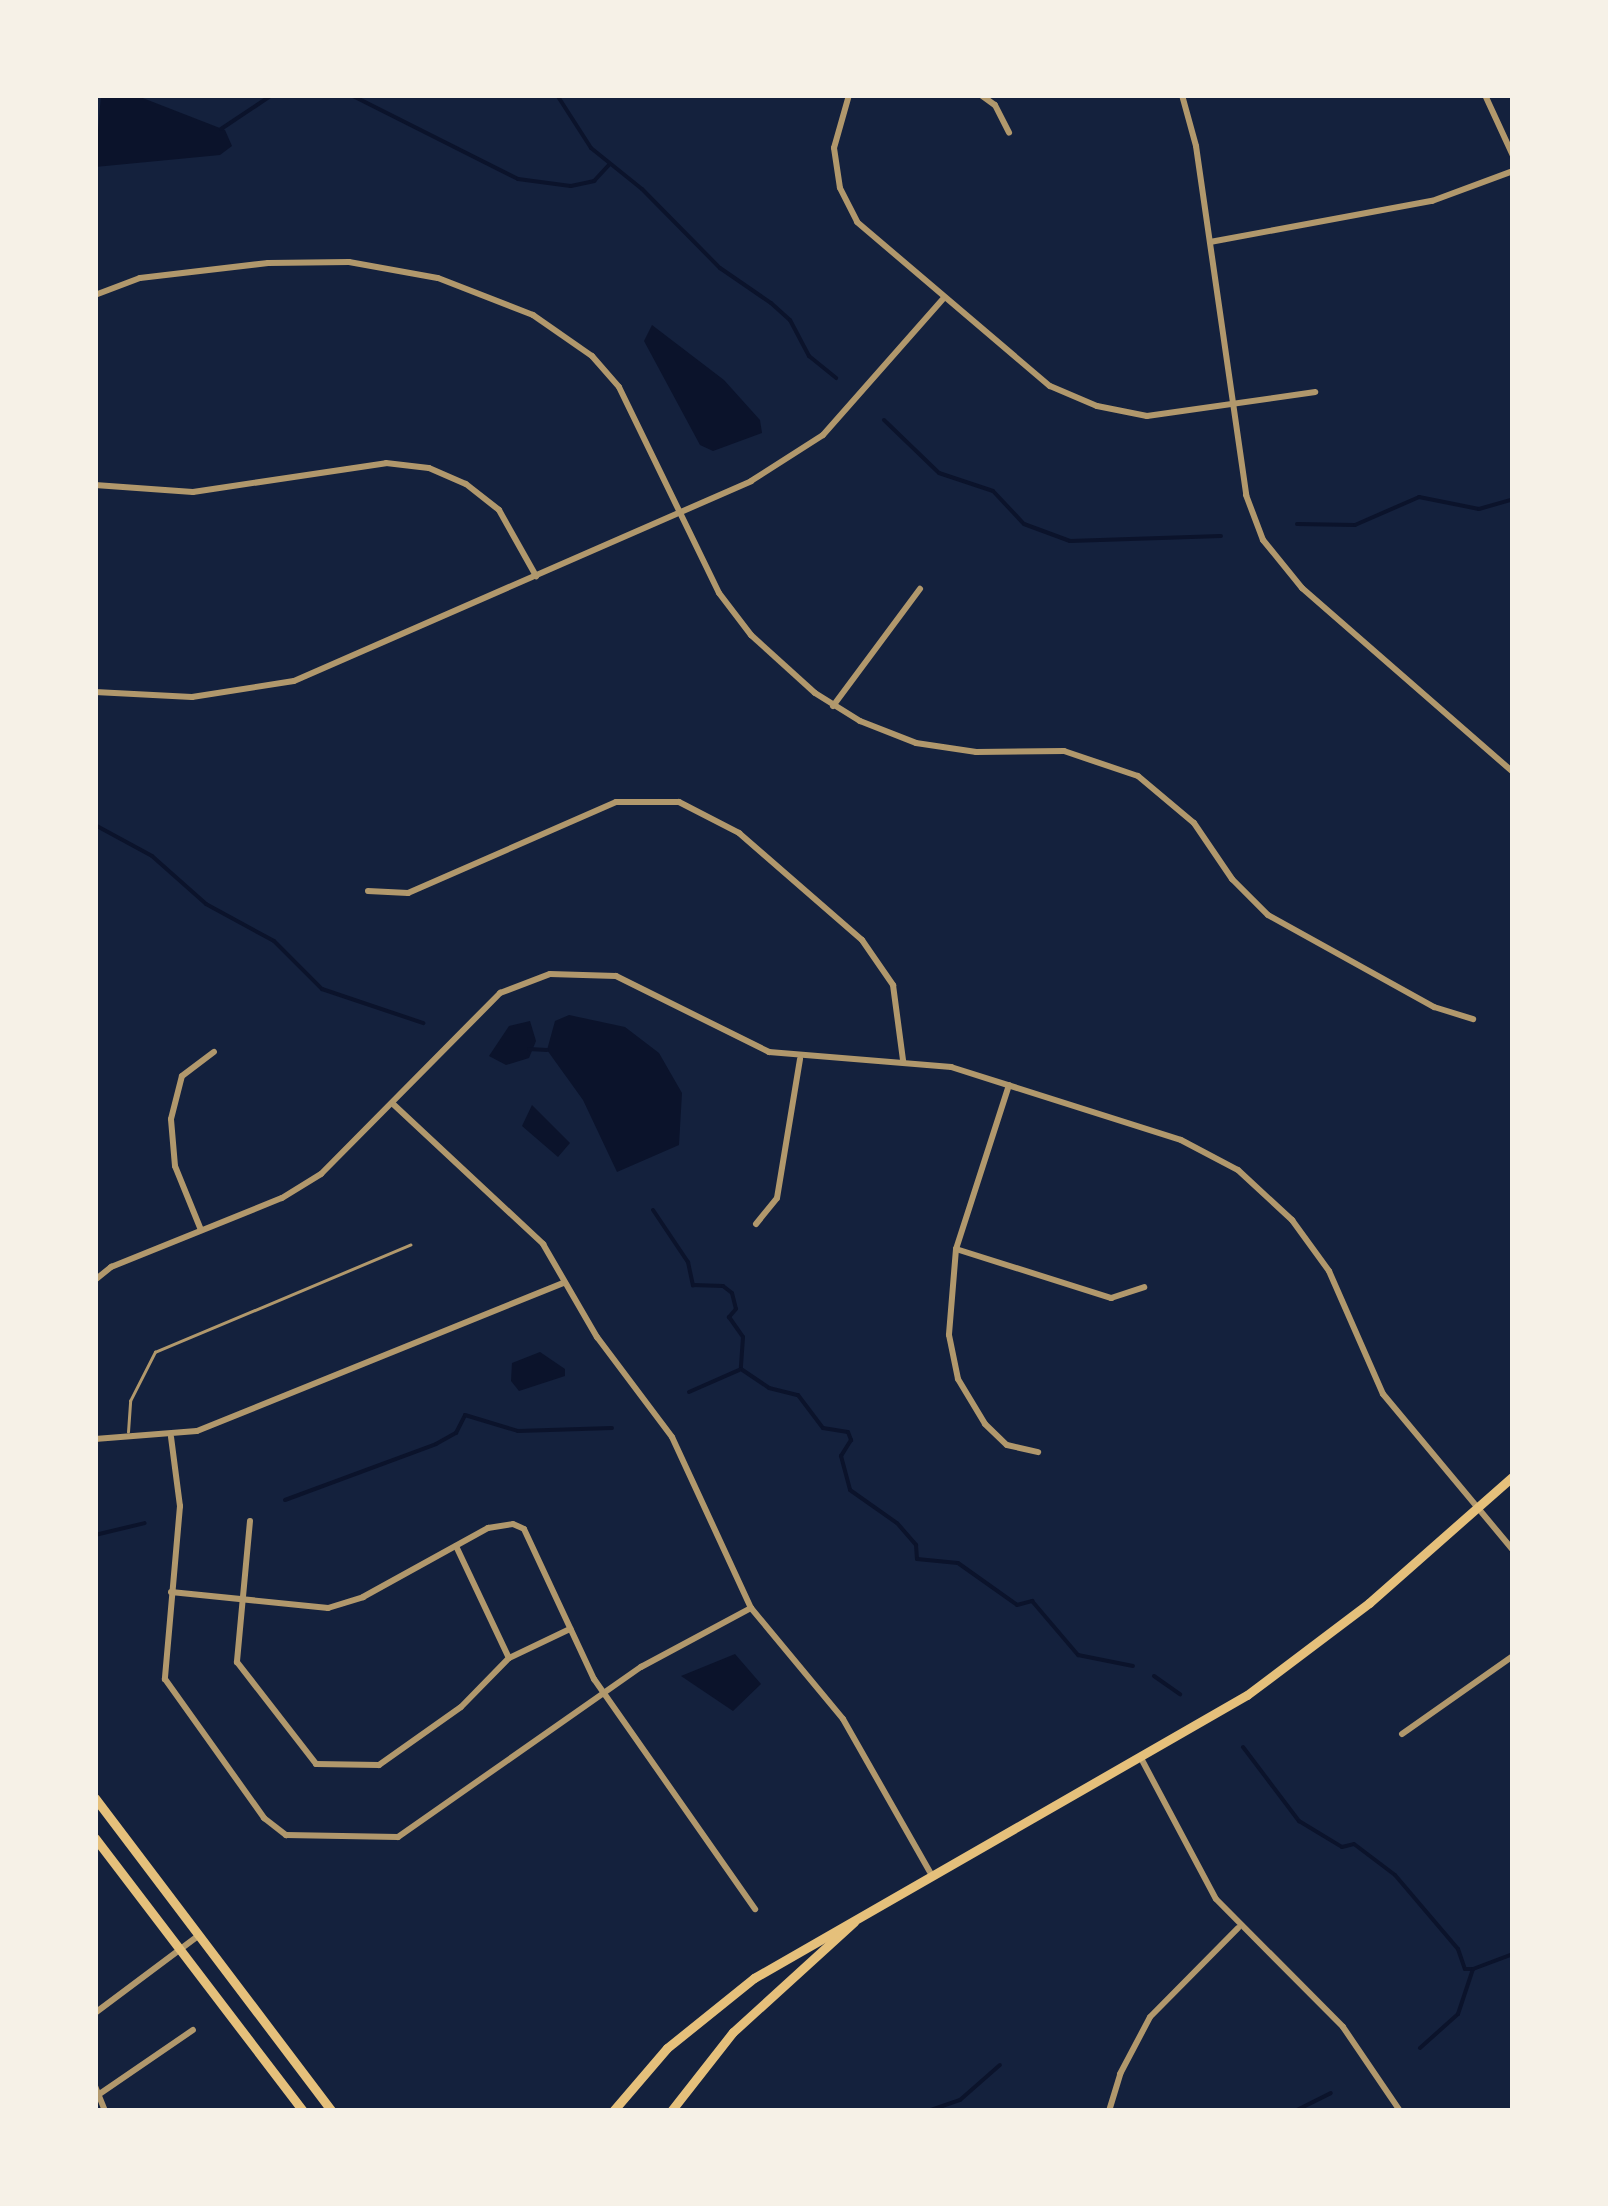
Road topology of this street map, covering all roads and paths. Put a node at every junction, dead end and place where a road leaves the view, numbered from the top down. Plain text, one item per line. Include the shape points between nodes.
1 (849, 95) edge
2 (981, 95) edge
3 (1193, 95) edge
4 (1485, 95) edge
5 (1183, 96) edge
6 (1009, 133) dead end
7 (1513, 156) edge
8 (1513, 172) edge
9 (1210, 242) junction
10 (95, 295) edge
11 (944, 299) junction
12 (1315, 392) dead end
13 (1233, 407) junction
14 (95, 486) edge
15 (681, 512) junction
16 (536, 576) junction
17 (920, 589) dead end
18 (95, 692) edge
19 (832, 706) junction
20 (1513, 772) edge
21 (368, 890) dead end
22 (1473, 1019) dead end
23 (214, 1052) dead end
24 (800, 1059) junction
25 (903, 1060) junction
26 (1009, 1086) junction
27 (392, 1104) junction
28 (756, 1224) dead end
29 (201, 1230) junction
30 (410, 1245) dead end
31 (956, 1250) junction
32 (95, 1280) edge
33 (565, 1282) junction
34 (1144, 1287) dead end
35 (170, 1437) junction
36 (95, 1438) edge
37 (128, 1440) junction
38 (1038, 1452) dead end
39 (1513, 1476) edge
40 (1477, 1508) junction
41 (250, 1521) dead end
42 (456, 1546) junction
43 (1513, 1550) edge
44 (170, 1592) junction
45 (242, 1600) junction
46 (751, 1608) junction
47 (570, 1629) junction
48 (1513, 1656) edge
49 (510, 1658) junction
50 (603, 1694) junction
51 (1402, 1734) dead end
52 (1142, 1760) junction
53 (95, 1798) edge
54 (95, 1838) edge
55 (930, 1872) junction
56 (754, 1909) dead end
57 (864, 1914) junction
58 (1238, 1928) junction
59 (198, 1936) junction
60 (180, 1949) junction
61 (95, 2013) edge
62 (194, 2030) dead end
63 (97, 2090) edge
64 (105, 2111) edge
65 (303, 2111) edge
66 (332, 2111) edge
67 (614, 2111) edge
68 (670, 2111) edge
69 (1109, 2111) edge
70 (1400, 2111) edge

1 - 11 street via 834,148 847,206 870,236
2 - 6 street via 996,106
3 - 5 street
4 - 7 street
5 - 9 street
8 - 9 street via 1432,201
9 - 13 street
10 - 15 street via 140,278 316,261 388,266 462,286 533,315 592,356 630,404
11 - 13 street via 1029,372 1074,398 1147,416
11 - 15 street via 824,435 775,469
12 - 13 street
13 - 20 street via 1252,515 1275,559
14 - 16 street via 193,492 386,463 429,468 466,484 499,510
15 - 16 street
15 - 19 street via 736,618
16 - 18 street via 281,684 192,697
17 - 19 street
19 - 22 street via 916,743 976,752 1064,751 1138,776 1185,813 1232,879 1268,914 1434,1008
21 - 25 street via 408,893 616,802 678,802 738,833 862,940 893,986
23 - 29 street via 182,1076 171,1119 175,1166
24 - 25 street
24 - 27 street via 722,1034 640,984 565,972 500,993
24 - 28 street via 777,1198
25 - 26 street
26 - 31 street
26 - 40 street via 1181,1140 1265,1192 1329,1271 1383,1394
27 - 29 street via 310,1182
27 - 33 street via 520,1220
29 - 32 street
30 - 37 lane via 155,1352 130,1401
31 - 34 street via 1111,1298
31 - 38 street via 948,1336 958,1379 1007,1445
33 - 35 street
33 - 46 street via 672,1436
35 - 37 street
35 - 44 street via 180,1506
36 - 37 street
39 - 40 main road
40 - 43 street
40 - 52 main road via 1293,1661
41 - 45 street
42 - 45 street via 347,1604 312,1608
42 - 47 street via 501,1524 524,1529
42 - 49 street
44 - 45 street
44 - 50 street via 165,1679 264,1818 286,1834 398,1838
45 - 49 street via 238,1662 303,1751 328,1767 379,1765 461,1707
46 - 50 street
46 - 55 street via 842,1719
47 - 49 street
47 - 50 street
48 - 51 street
50 - 56 street
52 - 55 main road
52 - 58 street
53 - 59 main road
54 - 60 main road
55 - 57 main road
57 - 67 main road via 780,1961 714,2009 667,2048
57 - 68 main road via 733,2032
58 - 69 street via 1150,2017
58 - 70 street via 1342,2026
59 - 60 street
59 - 66 main road
60 - 61 street
60 - 65 main road
62 - 63 street
63 - 64 street

